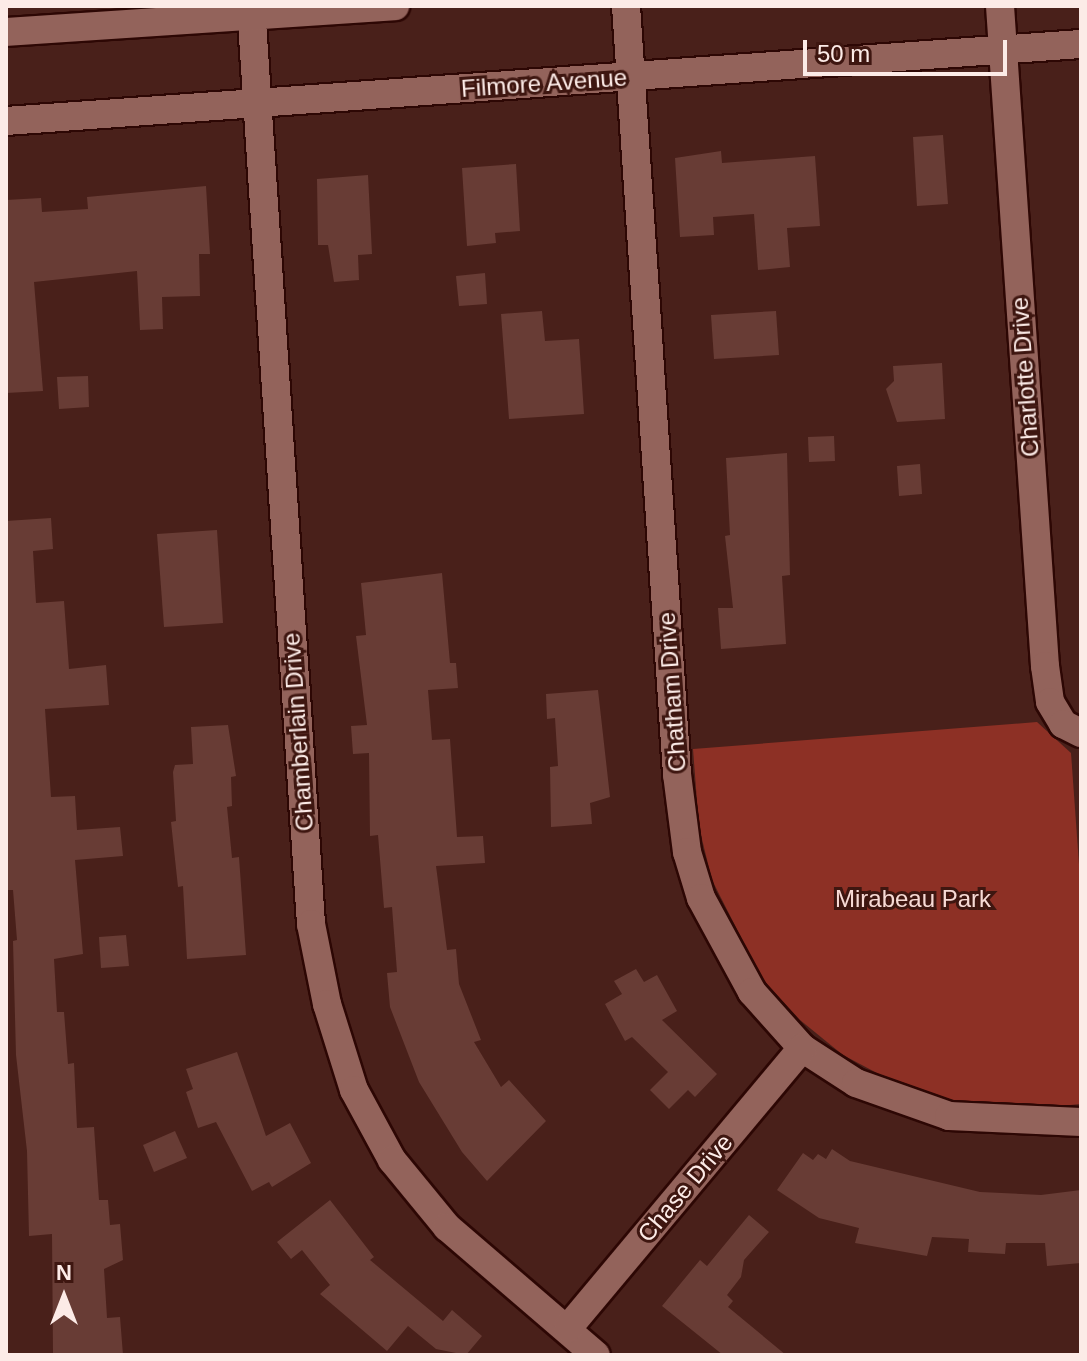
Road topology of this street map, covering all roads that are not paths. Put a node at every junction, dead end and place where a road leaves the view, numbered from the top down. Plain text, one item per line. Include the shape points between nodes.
1 (395, 6) edge
2 (626, 6) edge
3 (1000, 6) edge
4 (252, 11) edge
5 (6, 32) edge
6 (1081, 44) edge
7 (1003, 50) junction
8 (630, 77) junction
9 (257, 103) junction
10 (6, 121) edge
11 (1081, 733) edge
12 (802, 1048) junction
13 (1081, 1122) edge
14 (568, 1328) junction
15 (596, 1355) edge

1 - 4 street
2 - 8 street, Chatham Drive
3 - 7 street, Charlotte Drive
4 - 5 street
4 - 9 street, Chamberlain Drive
6 - 7 street, Filmore Avenue
7 - 8 street, Filmore Avenue
7 - 11 street, Charlotte Drive via 1045,666 1050,702 1063,724
8 - 9 street, Filmore Avenue
8 - 12 street, Chatham Drive via 676,758 687,852 701,898 726,950 752,992
9 - 10 street, Filmore Avenue
9 - 14 street, Chamberlain Drive via 311,924 327,1004 354,1090 392,1160 447,1227
12 - 13 street, Chatham Drive via 856,1083 949,1116
12 - 14 street, Chase Drive
14 - 15 street, Chamberlain Drive

